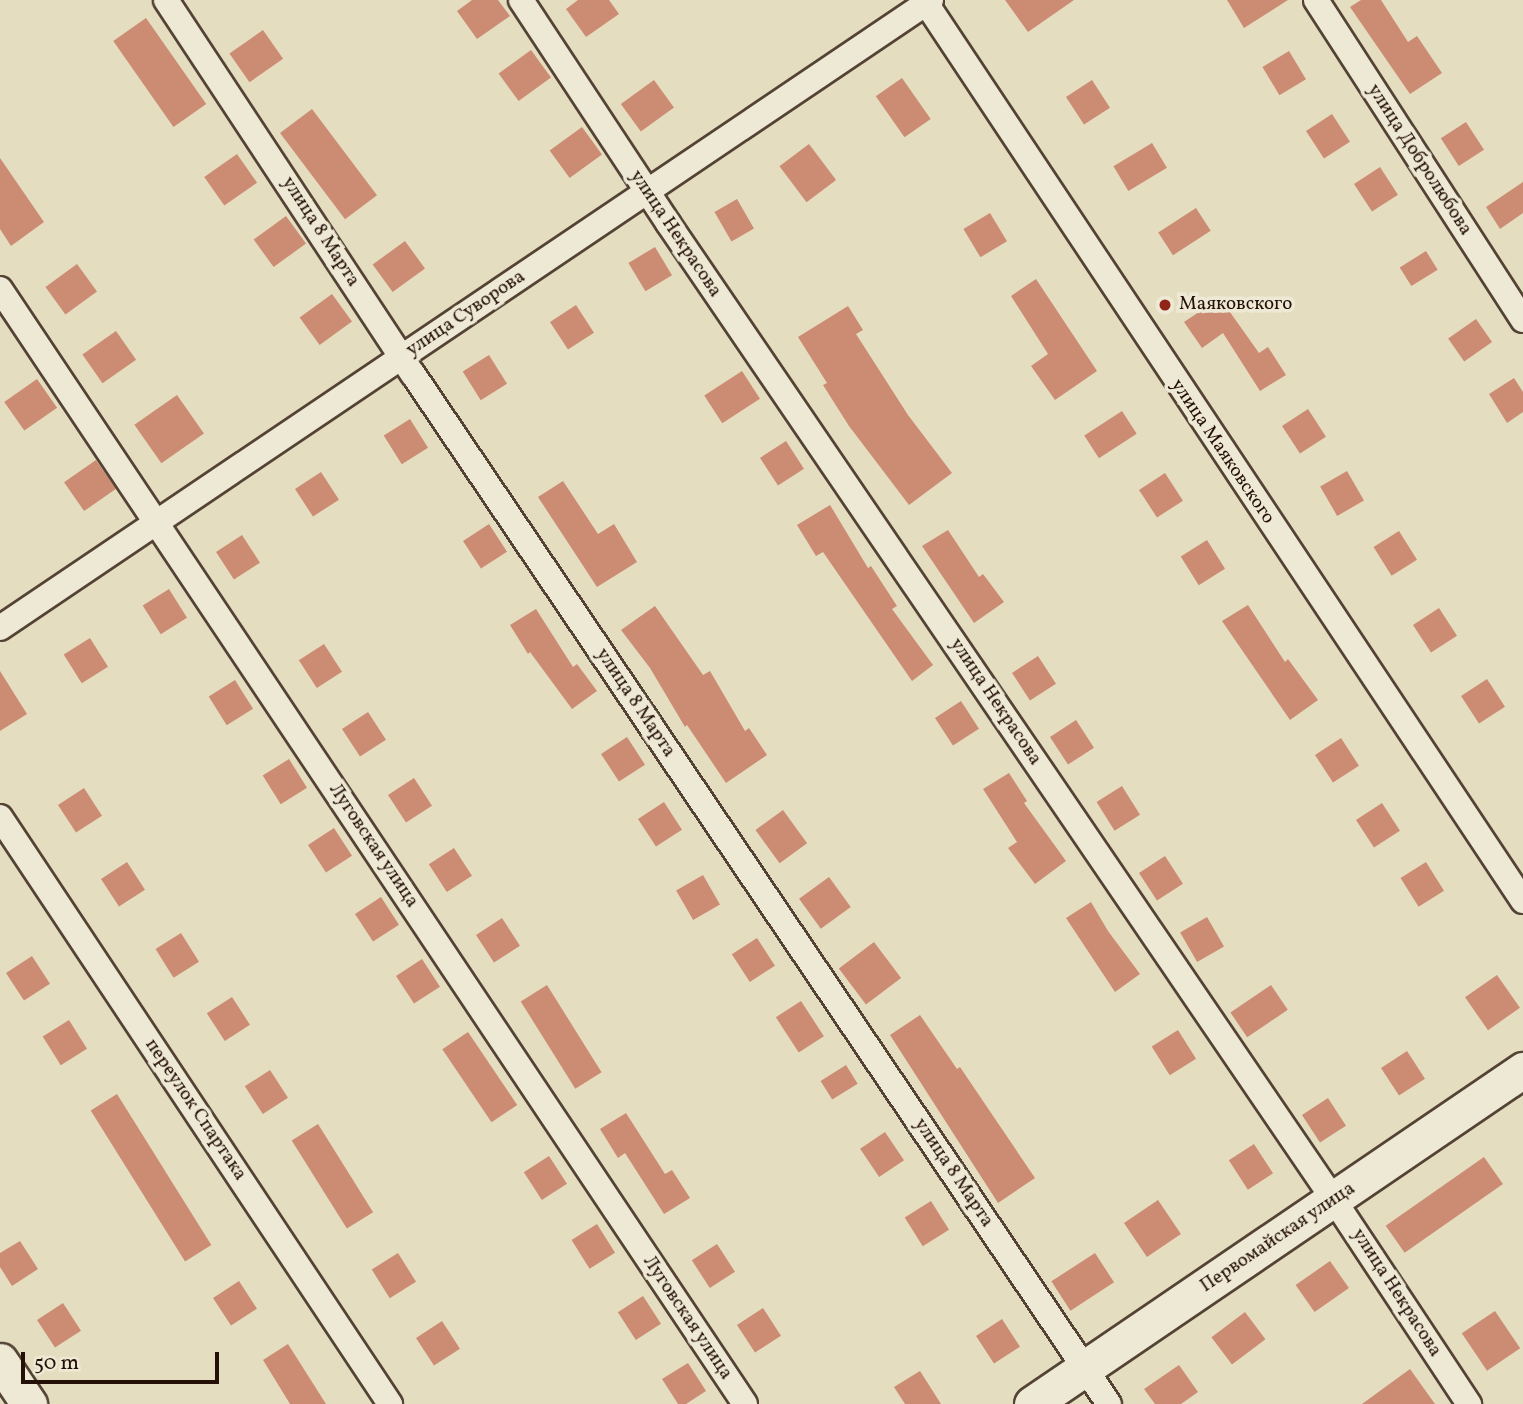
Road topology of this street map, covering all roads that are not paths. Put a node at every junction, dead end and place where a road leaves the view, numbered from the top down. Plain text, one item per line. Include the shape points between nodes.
1 (166, 0) edge
2 (521, 0) edge
3 (1316, 0) edge
4 (927, 1) edge
5 (647, 192) junction
6 (0, 289) edge
7 (1523, 320) edge
8 (402, 357) junction
9 (156, 523) junction
10 (0, 628) edge
11 (0, 817) edge
12 (1523, 901) edge
13 (1523, 1070) edge
14 (1334, 1200) junction
15 (0, 1361) edge
16 (1084, 1368) junction
17 (29, 1404) edge
18 (390, 1404) edge
19 (745, 1404) edge
20 (1032, 1404) edge
21 (1109, 1404) edge
22 (1469, 1404) edge

1 - 8 street, улица 8 Марта
2 - 5 street, улица Некрасова
3 - 7 street, улица Добролюбова
4 - 5 street, улица Суворова
4 - 12 street, улица Маяковского
5 - 8 street, улица Суворова
5 - 14 street, улица Некрасова
6 - 9 street, Луговская улица
8 - 9 street, улица Суворова
8 - 16 street, улица 8 Марта
9 - 10 street, улица Суворова
9 - 19 street, Луговская улица
11 - 18 street, переулок Спартака
13 - 14 street, Первомайская улица
14 - 16 street, Первомайская улица
14 - 22 street, улица Некрасова
15 - 17 street
16 - 20 street, Первомайская улица
16 - 21 street, улица 8 Марта

